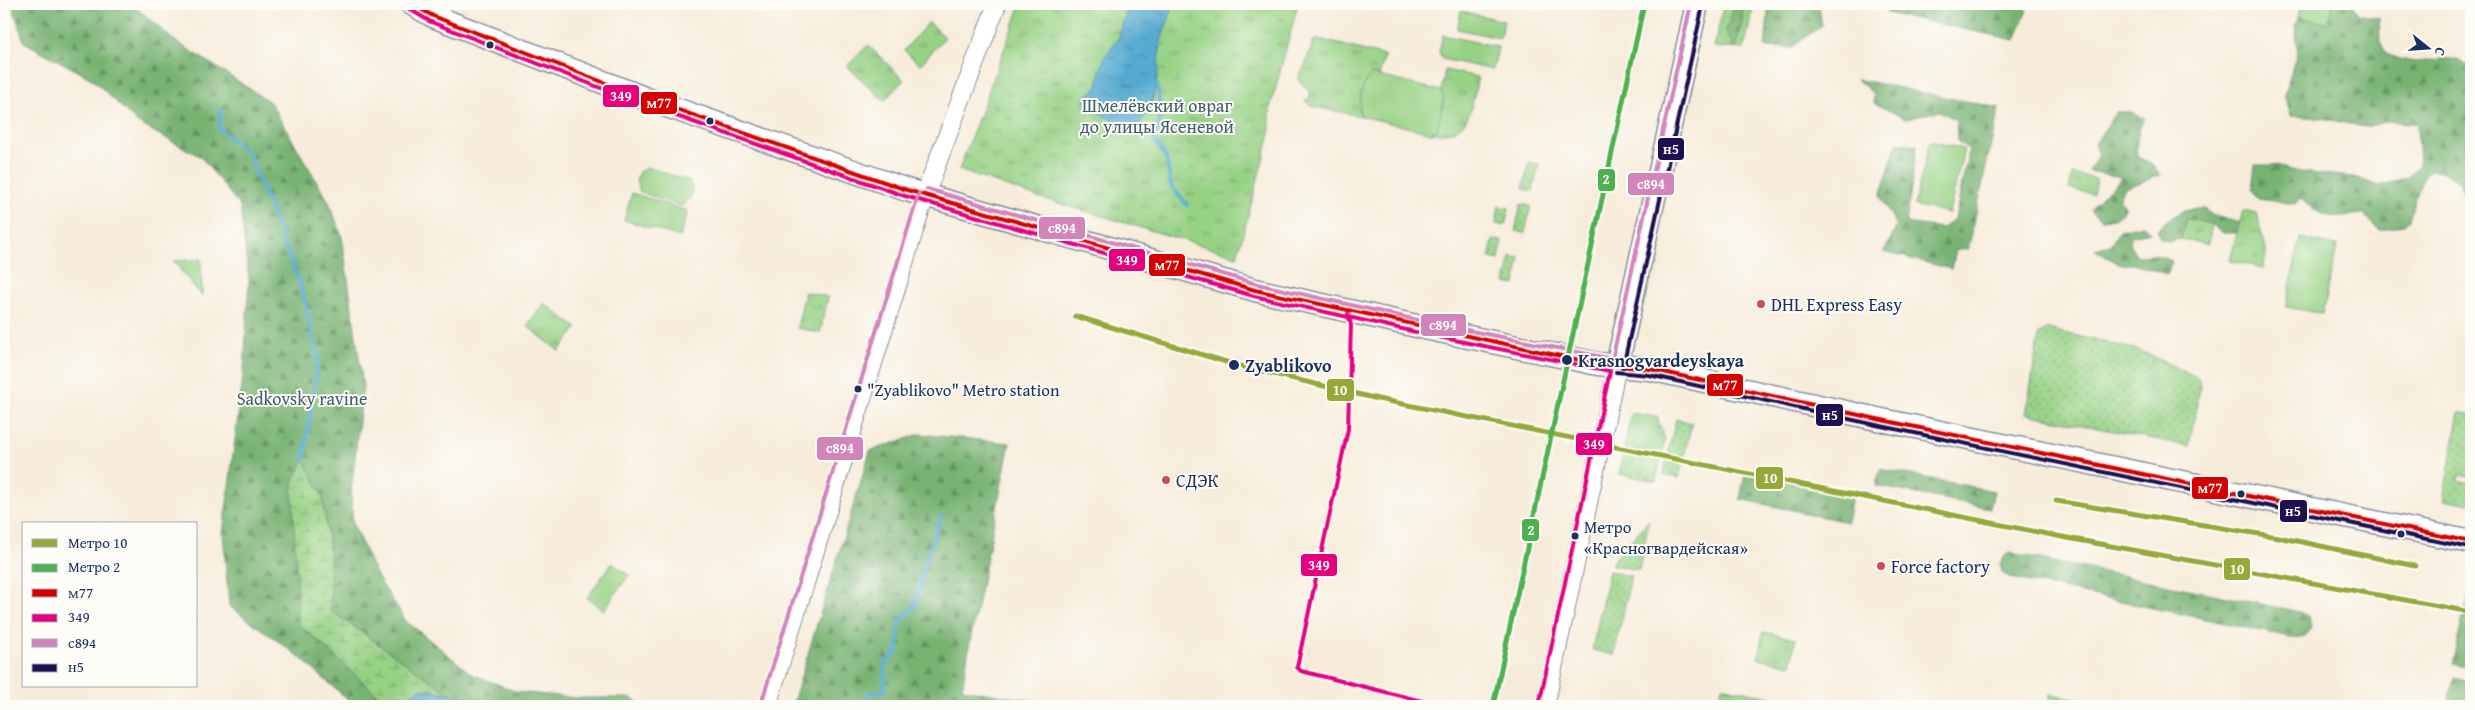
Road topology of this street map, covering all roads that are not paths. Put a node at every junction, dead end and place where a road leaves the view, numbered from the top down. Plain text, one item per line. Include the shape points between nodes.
1 (412, 4) edge
2 (997, 4) edge
3 (1697, 4) edge
4 (925, 195) junction
5 (1617, 366) junction
6 (2471, 542) edge
7 (767, 706) edge
8 (1545, 706) edge

1 - 4 main road via 434,16 644,98
2 - 4 street
3 - 5 main road
4 - 5 main road via 1255,290
4 - 7 street
5 - 6 main road via 1650,369 1877,420
5 - 8 street

